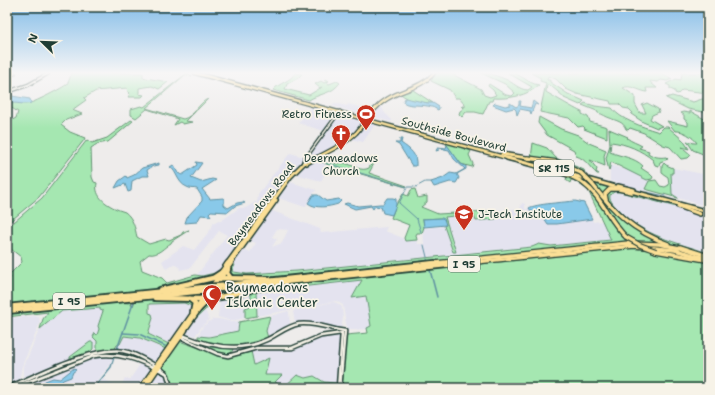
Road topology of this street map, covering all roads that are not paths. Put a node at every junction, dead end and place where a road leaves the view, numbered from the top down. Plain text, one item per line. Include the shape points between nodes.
1 (262, 91) edge
2 (268, 91) edge
3 (401, 91) edge
4 (305, 105) dead end
5 (318, 106) junction
6 (340, 112) junction
7 (366, 118) junction
8 (372, 120) junction
9 (377, 122) junction
10 (398, 130) dead end
11 (450, 142) junction
12 (445, 144) dead end
13 (502, 154) junction
14 (305, 162) junction
15 (555, 170) junction
16 (612, 186) junction
17 (632, 192) junction
18 (644, 192) junction
19 (661, 199) junction
20 (610, 206) junction
21 (708, 211) edge
22 (700, 214) dead end
23 (680, 248) junction
24 (708, 259) edge
25 (228, 269) junction
26 (231, 277) junction
27 (219, 280) junction
28 (280, 281) junction
29 (152, 292) junction
30 (205, 296) junction
31 (140, 297) junction
32 (190, 299) junction
33 (7, 307) edge
34 (199, 310) joint
35 (7, 311) edge
36 (193, 313) junction
37 (182, 336) junction
38 (129, 354) junction
39 (157, 368) junction
40 (7, 388) edge
41 (12, 388) edge
42 (142, 388) edge
43 (171, 388) edge
44 (339, 388) edge

1 - 5 main road, Southside Boulevard / SR 115
2 - 6 main road, Southside Boulevard / SR 115
3 - 7 main road, Baymeadows Road via 387,96 375,105
4 - 5 main road
5 - 6 main road, Southside Boulevard / SR 115
6 - 7 main road, Southside Boulevard / SR 115
6 - 7 main road, Southside Boulevard / SR 115
6 - 14 street
7 - 8 main road, Southside Boulevard / SR 115
7 - 8 main road
7 - 14 main road, Baymeadows Road via 348,139
8 - 9 main road, Southside Boulevard / SR 115
8 - 13 main road, Southside Boulevard / SR 115
9 - 10 main road
9 - 11 main road, Southside Boulevard / SR 115
11 - 12 main road
11 - 15 main road, Southside Boulevard / SR 115
13 - 15 main road, Southside Boulevard / SR 115
13 - 20 highway, bridge via 557,162 581,173
14 - 25 main road, Baymeadows Road
14 - 27 main road, Baymeadows Road via 290,177
15 - 16 main road, Southside Boulevard / SR 115
15 - 18 main road, Southside Boulevard / SR 115
15 - 24 highway, bridge via 587,186 612,223 626,237 656,251
16 - 17 main road, Southside Boulevard / SR 115
16 - 18 main road
17 - 19 main road, Southside Boulevard / SR 115
17 - 20 highway via 616,188 608,190 605,195
18 - 21 main road, Southside Boulevard / SR 115 via 697,205
19 - 21 main road, Southside Boulevard / SR 115
19 - 22 main road
20 - 23 highway via 622,219 641,232
23 - 24 highway, I 95
23 - 28 highway, I 95 via 629,243
24 - 28 highway, I 95 via 675,250 634,246
25 - 26 highway via 227,273
25 - 27 main road, Baymeadows Road
26 - 27 highway
26 - 28 highway
27 - 28 highway, I 95
27 - 29 highway
27 - 30 highway, I 95, bridge
27 - 30 main road, Baymeadows Road
28 - 30 highway
29 - 30 highway, I 95
29 - 33 highway, I 95
30 - 31 highway, I 95
30 - 32 highway
30 - 34 highway via 207,301
30 - 36 main road, Baymeadows Road
31 - 32 highway
31 - 35 highway, I 95
32 - 36 highway via 195,303
34 - 37 main road, Baymeadows Road
36 - 37 main road, Baymeadows Road
37 - 39 main road, Baymeadows Road
37 - 39 main road, Baymeadows Road
37 - 44 street via 218,354 228,356 261,347 292,348 322,336 342,334
37 - 44 street via 207,344 243,347 259,343 301,323 345,331
38 - 39 street
38 - 40 street via 111,351 93,354
38 - 41 street via 109,353 94,356
39 - 42 main road, Baymeadows Road
39 - 43 street via 168,374

